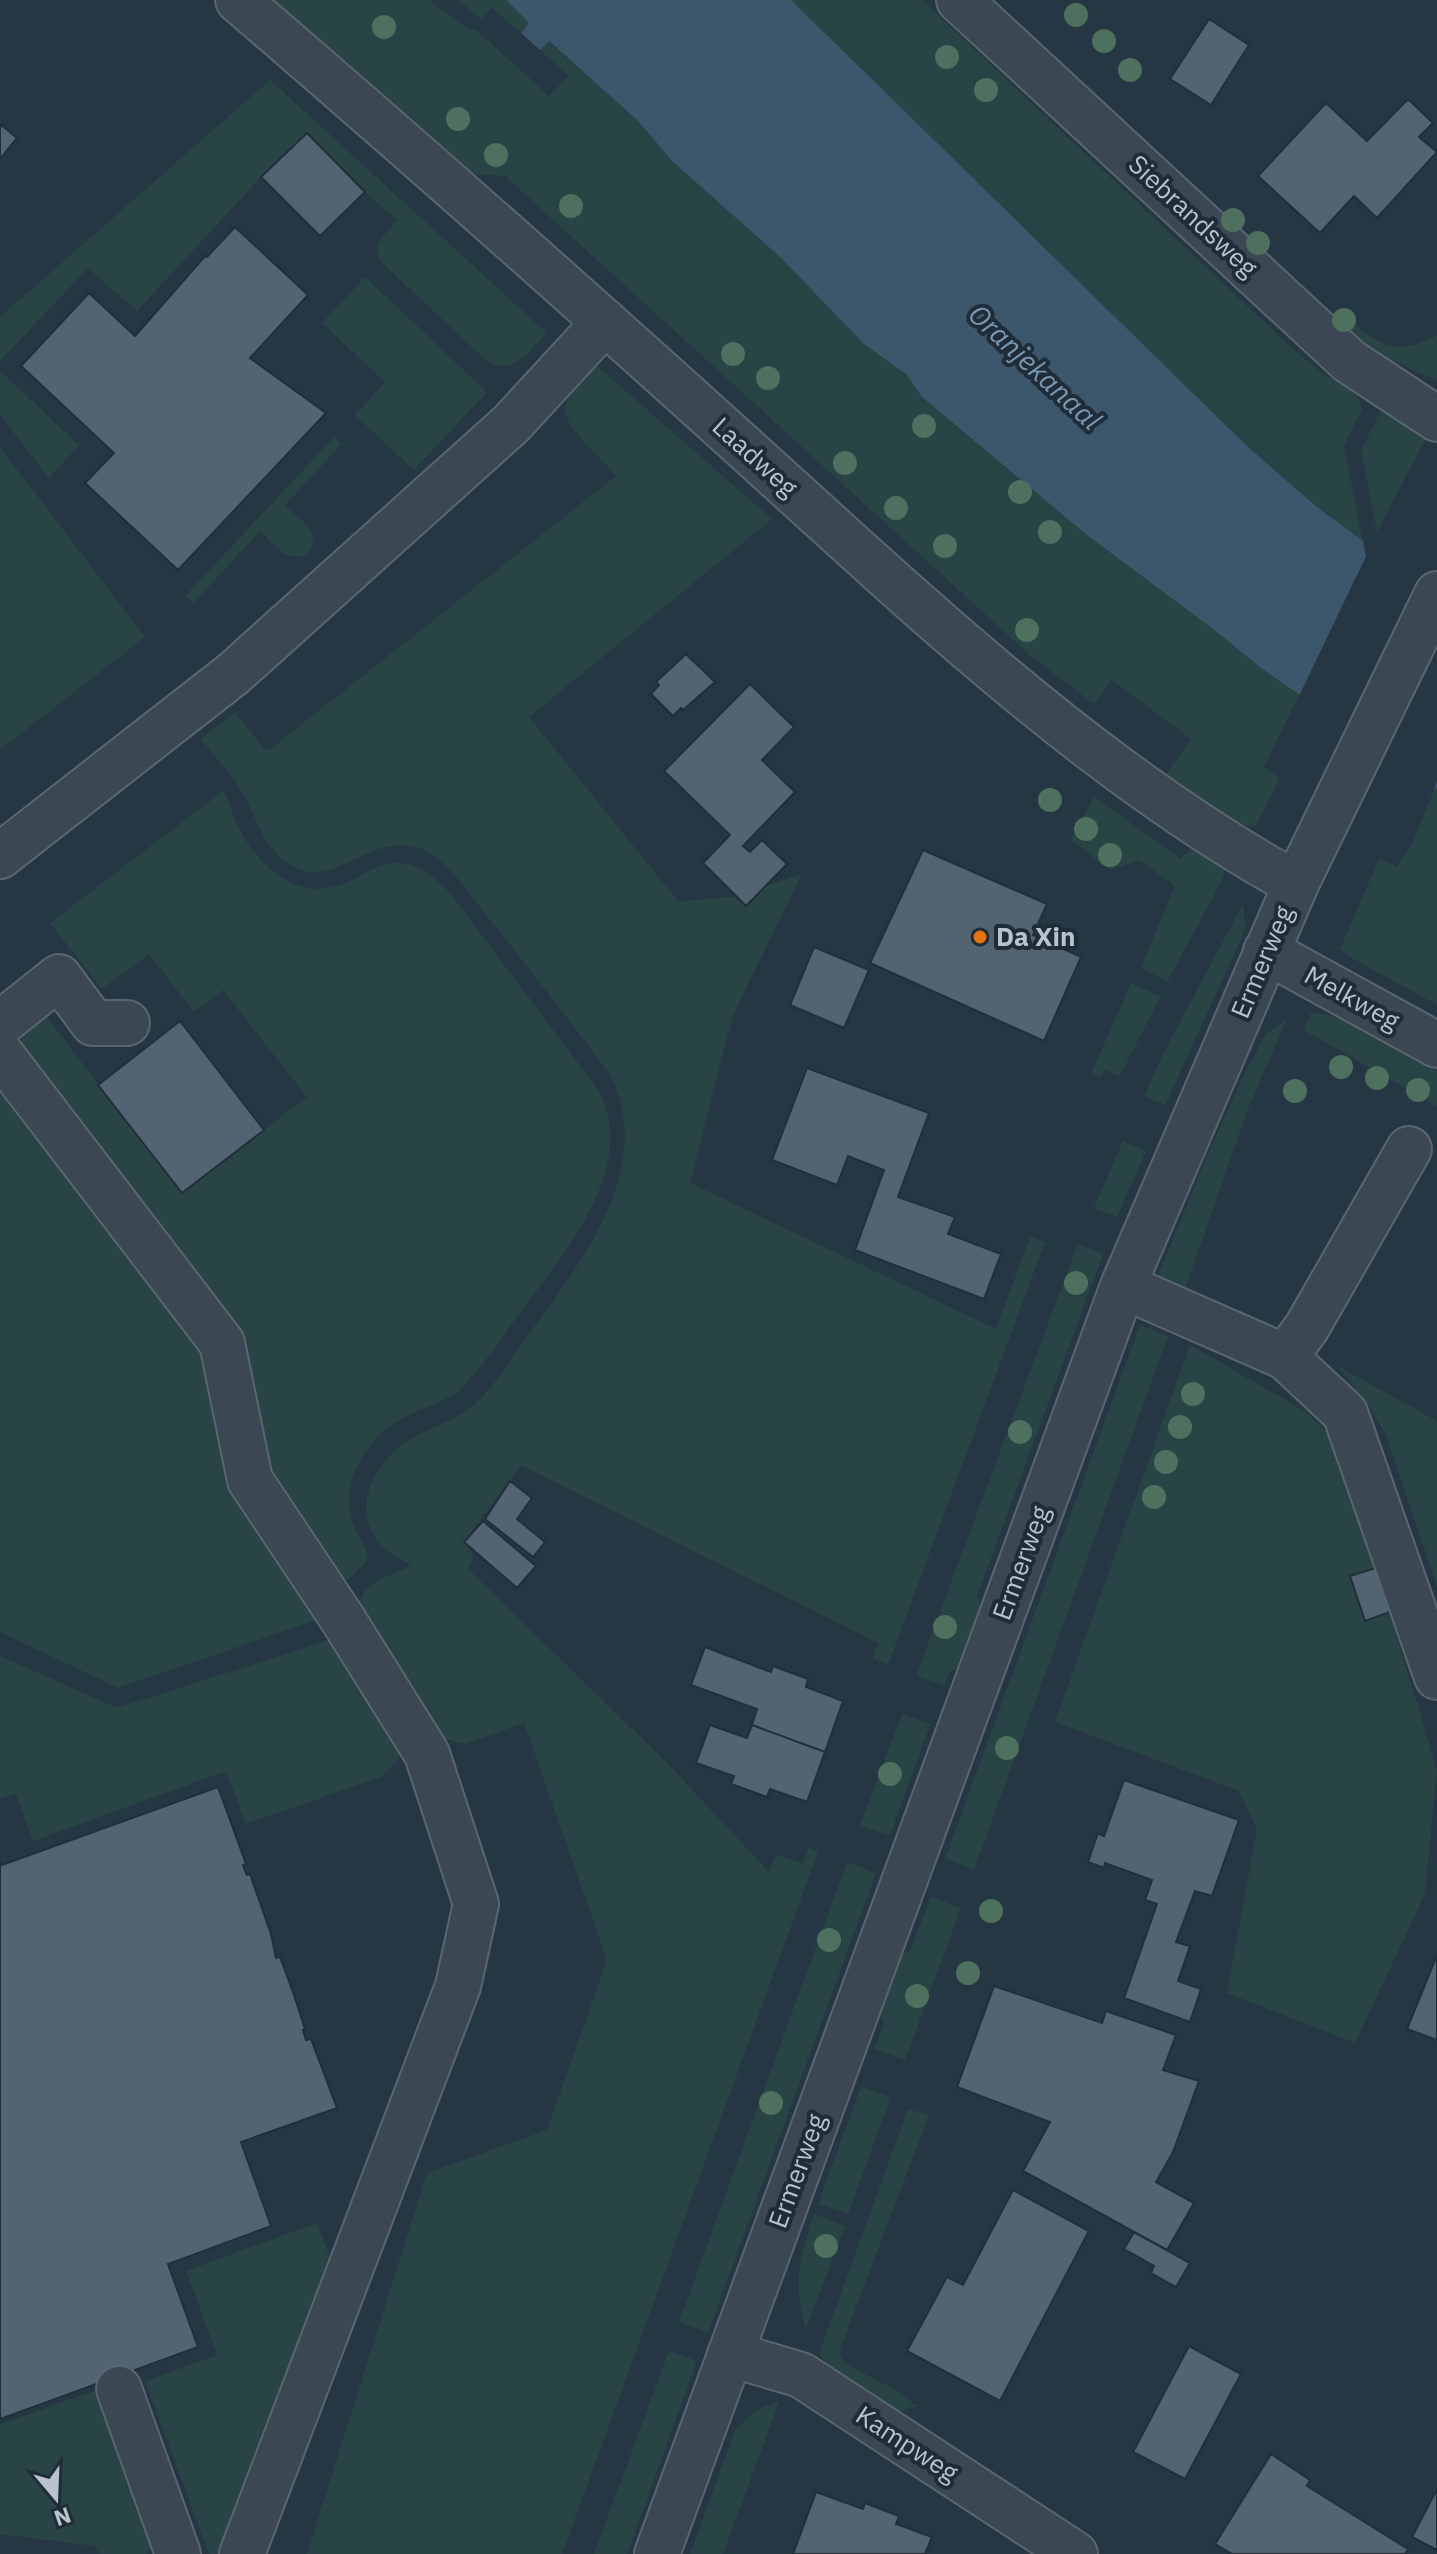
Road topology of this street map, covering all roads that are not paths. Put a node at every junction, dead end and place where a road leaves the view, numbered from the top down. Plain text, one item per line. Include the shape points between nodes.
1 (238, 0) edge
2 (959, 0) edge
3 (605, 322) junction
4 (1437, 419) edge
5 (1437, 594) edge
6 (0, 856) edge
7 (1296, 884) junction
8 (1266, 951) junction
9 (127, 1023) dead end
10 (0, 1024) edge
11 (1437, 1045) edge
12 (0, 1053) edge
13 (1409, 1149) dead end
14 (1123, 1286) junction
15 (1285, 1357) junction
16 (1437, 1677) edge
17 (730, 2354) junction
18 (119, 2389) dead end
19 (178, 2554) edge
20 (242, 2554) edge
21 (657, 2554) edge
22 (1075, 2554) edge

1 - 3 street, Laadweg
2 - 4 street, Siebrandsweg via 1349,361
3 - 6 street via 511,424 233,674
3 - 7 street, Laadweg via 870,562 1063,726 1209,832
5 - 7 street, Ermerweg
7 - 8 street, Ermerweg
8 - 11 street, Melkweg
8 - 14 street, Ermerweg
9 - 10 street via 93,1023 59,977
12 - 20 street via 222,1343 250,1480 427,1754 476,1904 458,1986
13 - 15 street
14 - 15 street
14 - 17 street, Ermerweg
15 - 16 street via 1345,1413
17 - 21 street, Ermerweg
17 - 22 street, Kampweg via 801,2375
18 - 19 street

